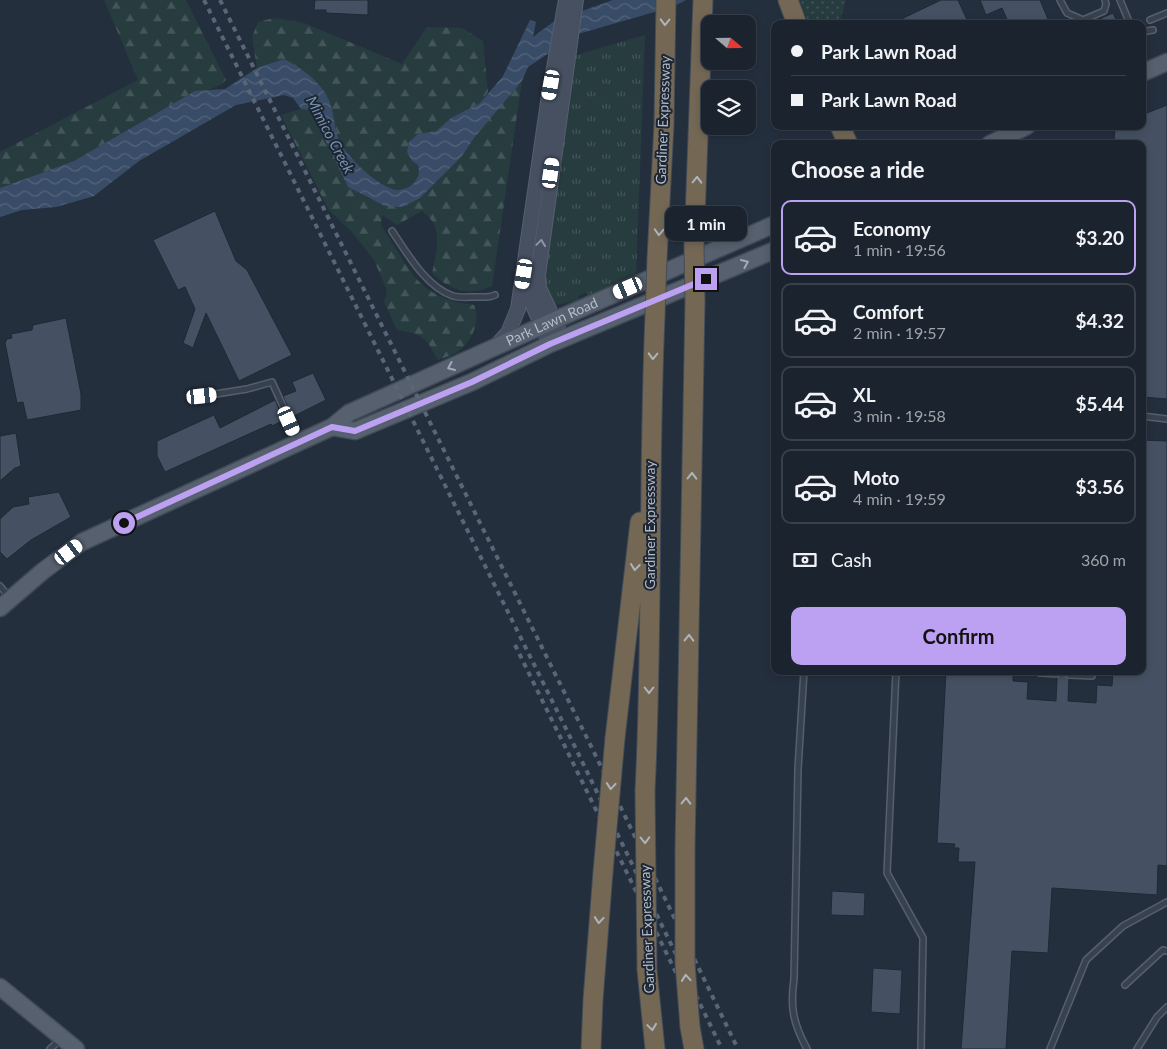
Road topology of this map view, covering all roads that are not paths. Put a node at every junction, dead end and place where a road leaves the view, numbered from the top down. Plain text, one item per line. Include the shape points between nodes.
1 (566, 0) edge
2 (576, 0) edge
3 (666, 0) edge
4 (703, 0) edge
5 (788, 0) edge
6 (1060, 0) edge
7 (1105, 0) edge
8 (1120, 0) edge
9 (1167, 13) edge
10 (796, 20) edge
11 (1128, 20) edge
12 (1150, 20) dead end
13 (1153, 30) dead end
14 (1146, 31) edge
15 (1167, 62) edge
16 (1146, 71) edge
17 (1020, 130) edge
18 (998, 140) edge
19 (771, 226) edge
20 (392, 231) dead end
21 (771, 252) edge
22 (526, 258) junction
23 (495, 295) dead end
24 (548, 323) junction
25 (557, 341) junction
26 (495, 347) junction
27 (202, 396) dead end
28 (652, 397) junction
29 (1146, 416) edge
30 (1167, 418) edge
31 (332, 427) junction
32 (299, 443) junction
33 (4, 598) edge
34 (804, 675) edge
35 (896, 675) edge
36 (1069, 675) dead end
37 (1092, 675) edge
38 (1167, 902) edge
39 (1167, 951) edge
40 (1125, 985) dead end
41 (0, 987) edge
42 (1167, 1007) edge
43 (62, 1038) junction
44 (50, 1049) edge
45 (76, 1049) edge
46 (591, 1049) edge
47 (655, 1049) edge
48 (694, 1049) edge
49 (807, 1049) edge
50 (921, 1049) edge
51 (1050, 1049) edge
52 (1137, 1049) edge

1 - 22 main road
24 -> 2 main road via 538,274
3 -> 28 highway, Gardiner Expressway, bridge
48 -> 4 highway, bridge via 684,963 694,246
5 - 10 highway
6 - 7 lane via 1066,13 1083,20 1104,11
8 - 11 lane
9 - 12 lane
13 - 14 lane
15 - 16 main road
17 - 18 main road
19 - 24 main road, Park Lawn Road
20 - 23 lane via 411,258 443,290 453,296
25 -> 21 main road, Park Lawn Road
22 - 24 main road via 532,303
22 - 26 main road via 518,309 508,333
24 - 25 main road
24 - 26 main road, Park Lawn Road
25 - 31 main road, Park Lawn Road via 472,382 355,431
26 -> 31 main road, Park Lawn Road via 349,413
27 - 32 lane via 247,390 272,382
28 -> 46 highway, bridge via 615,738
28 -> 47 highway, Gardiner Expressway, bridge via 649,710 645,791 647,970
29 - 30 lane
31 - 32 main road, Park Lawn Road
32 - 33 main road, Park Lawn Road via 82,542
34 - 49 lane via 798,768 794,978 790,1004
35 - 50 lane via 887,873 923,938
36 - 37 lane
38 - 51 lane via 1123,926 1086,960
39 - 40 lane via 1163,950
41 - 43 main road
42 - 52 lane
43 - 44 lane
43 - 45 main road

